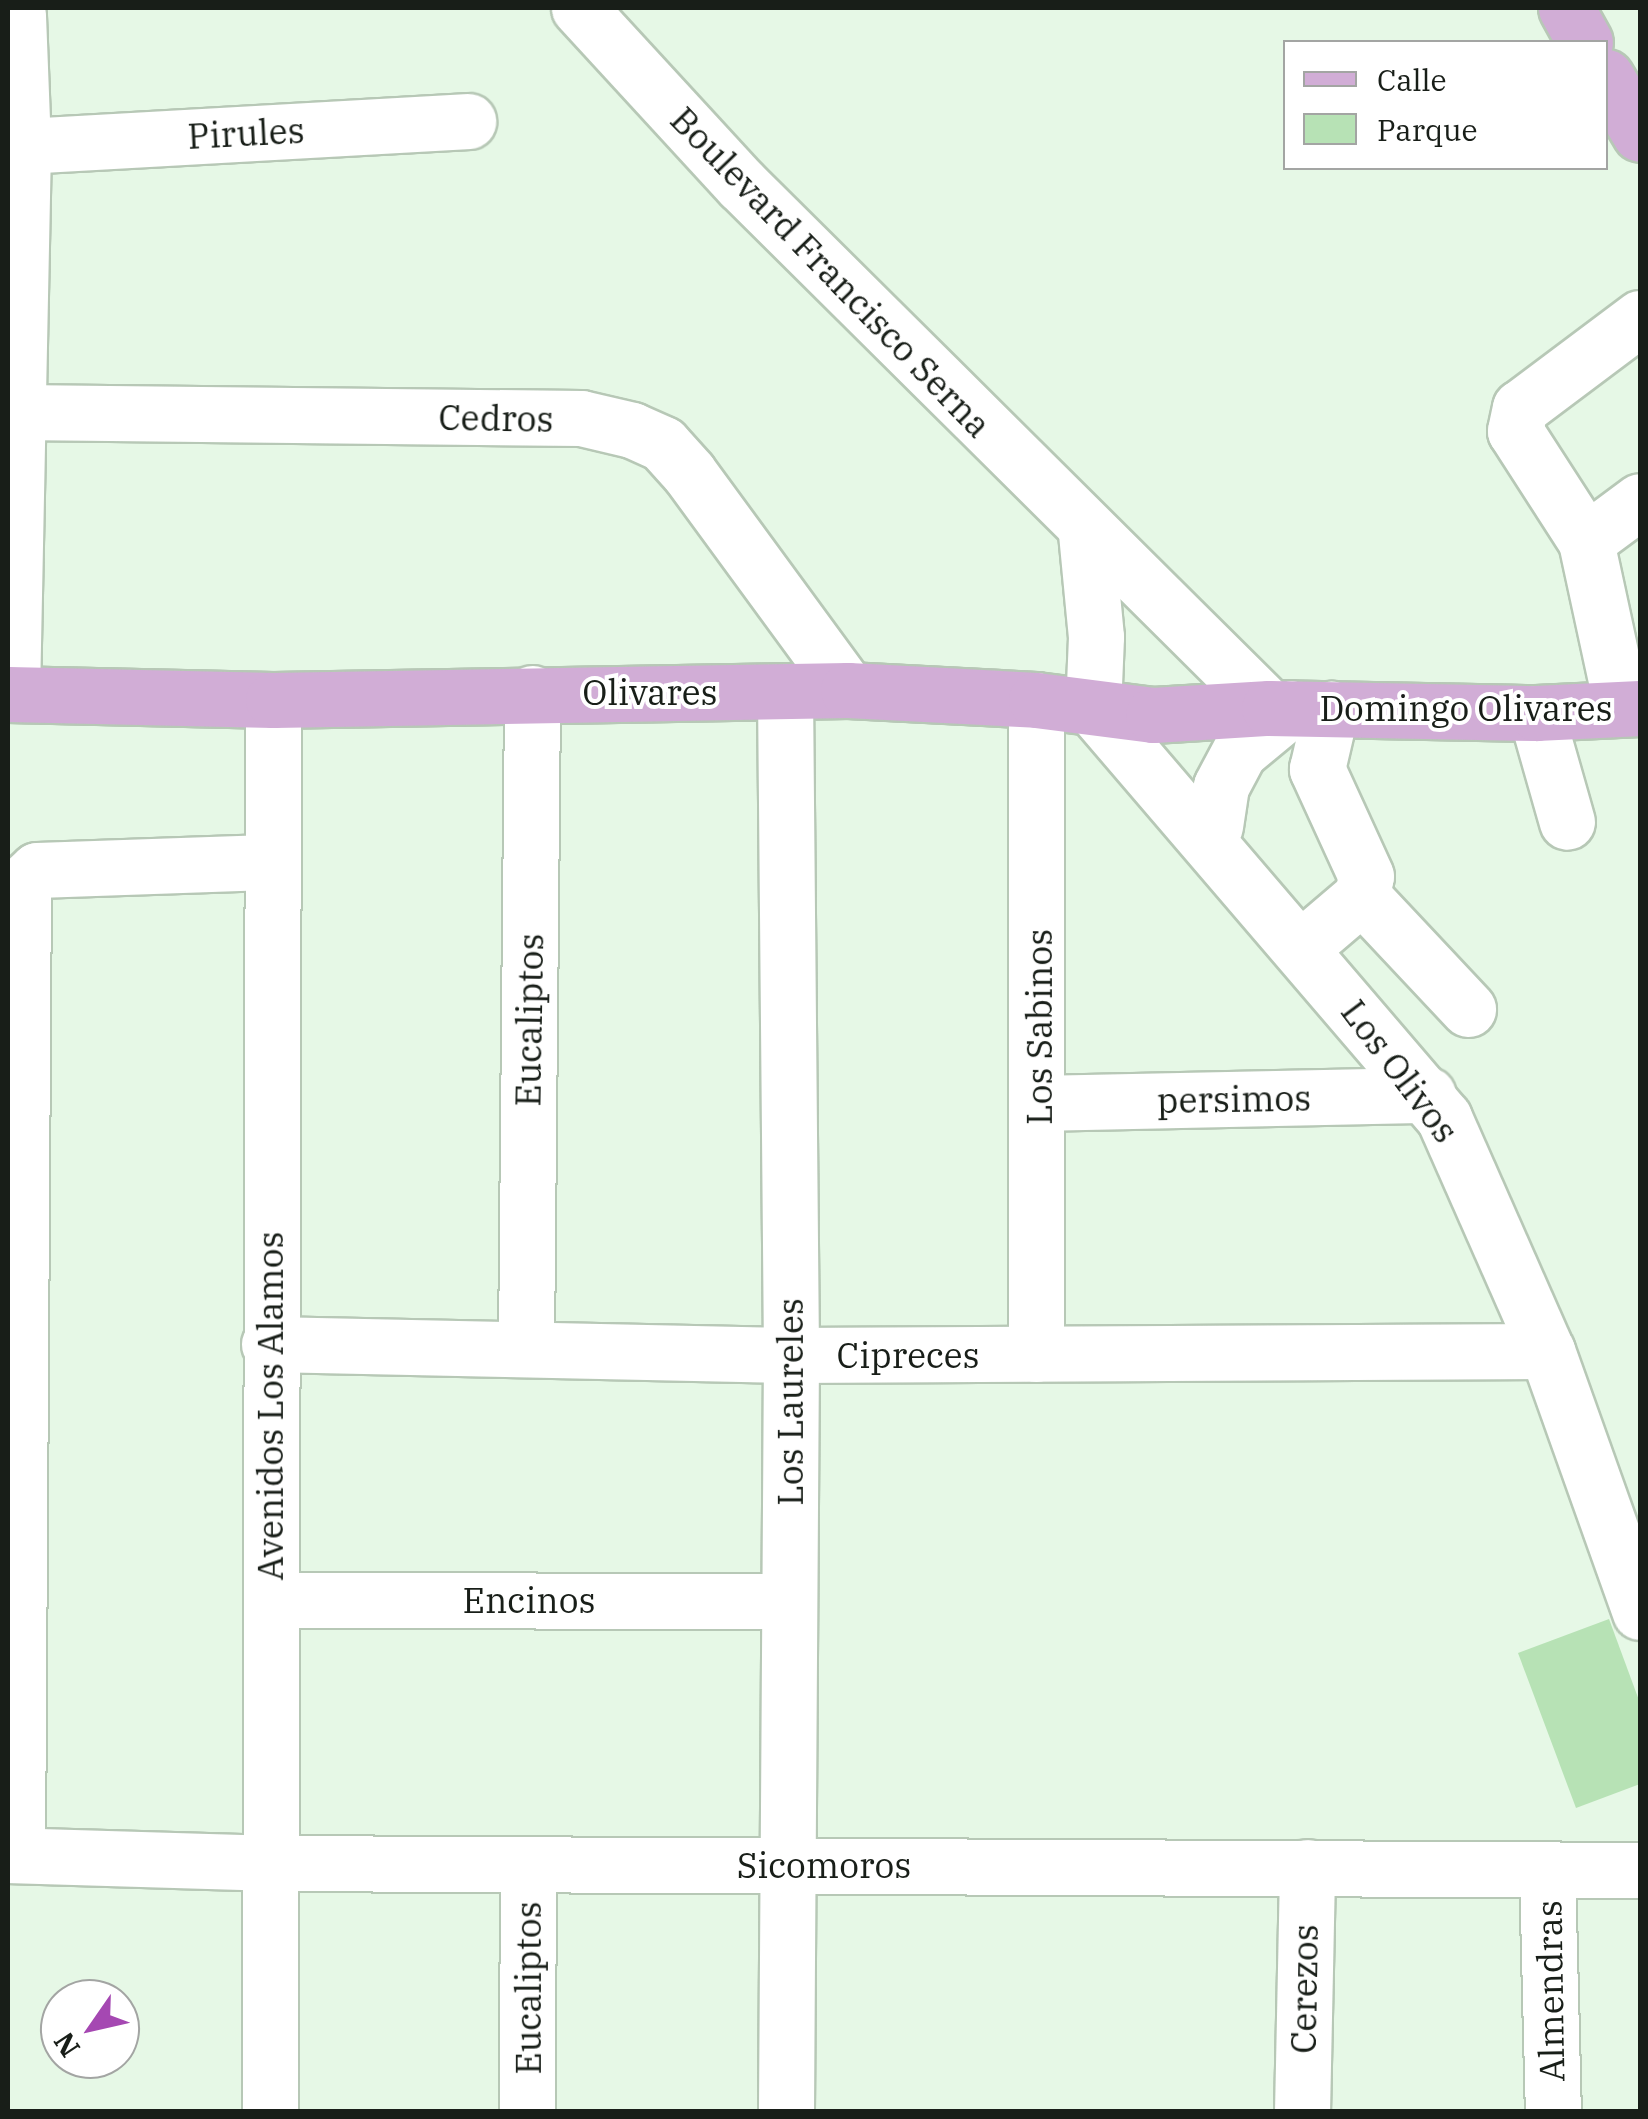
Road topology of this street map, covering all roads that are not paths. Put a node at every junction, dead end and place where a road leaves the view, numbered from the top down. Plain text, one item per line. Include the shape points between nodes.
1 (579, 8) edge
2 (1566, 8) edge
3 (18, 14) dead end
4 (1584, 40) edge
5 (1608, 79) edge
6 (468, 121) dead end
7 (1640, 134) edge
8 (24, 146) junction
9 (1640, 318) edge
10 (16, 412) junction
11 (1640, 500) edge
12 (1086, 533) junction
13 (1586, 541) junction
14 (1622, 612) edge
15 (848, 690) junction
16 (532, 692) junction
17 (785, 692) junction
18 (10, 694) edge
19 (273, 700) junction
20 (1036, 700) junction
21 (1093, 708) junction
22 (1632, 708) edge
23 (1297, 709) junction
24 (1536, 713) junction
25 (1154, 715) junction
26 (1567, 822) dead end
27 (1215, 826) junction
28 (268, 862) junction
29 (1248, 882) junction
30 (1362, 896) junction
31 (1302, 946) junction
32 (1468, 1009) dead end
33 (1428, 1095) junction
34 (1040, 1102) junction
35 (269, 1344) junction
36 (526, 1348) junction
37 (1547, 1351) junction
38 (1036, 1354) junction
39 (791, 1356) junction
40 (271, 1600) junction
41 (788, 1601) junction
42 (1640, 1612) edge
43 (12, 1855) edge
44 (273, 1863) junction
45 (784, 1864) junction
46 (528, 1865) junction
47 (1307, 1868) junction
48 (1640, 1870) edge
49 (1547, 1871) junction
50 (270, 2112) edge
51 (527, 2112) edge
52 (786, 2112) edge
53 (1302, 2112) edge
54 (1552, 2112) edge

1 - 12 street, Boulevard Francisco Serna via 741,184
2 - 4 main road
3 - 8 street
5 - 7 main road
6 - 8 street, Pirules
8 - 10 street
9 - 13 street via 1520,408 1515,432
10 - 15 street, Cedros via 581,418 632,430 663,444 689,473
10 - 18 street
11 - 13 street
12 - 21 street via 1096,637
12 - 23 street, Boulevard Francisco Serna
13 - 14 street
14 - 22 street
15 - 17 main road, Olivares
15 - 20 main road, Olivares
16 - 17 main road, Olivares
16 - 19 main road, Olivares
16 - 36 street, Eucaliptos
17 - 39 street, Los Laureles
18 - 19 main road, Olivares
19 - 28 street, Avenidos Los Alamos
20 - 21 main road, Olivares
20 - 34 street, Los Sabinos
21 - 25 main road, Olivares
21 - 29 street, Los Olivos
22 - 24 main road, Domingo Olivares
23 - 24 main road, Domingo Olivares
23 - 25 main road, Olivares
23 - 27 street via 1240,752 1221,786
23 - 30 street via 1366,876
24 - 26 street
25 - 27 street
27 - 29 street
28 - 35 street, Avenidos Los Alamos
28 - 43 street via 27,875
29 - 31 street, Los Olivos
30 - 31 street
30 - 32 street
31 - 33 street, Los Olivos
33 - 34 street, persimos
33 - 37 street, Los Olivos via 1458,1144
34 - 38 street, Los Sabinos
35 - 36 street, Cipreces
35 - 40 street, Avenidos Los Alamos
36 - 39 street, Cipreces
37 - 38 street, Cipreces
37 - 42 street, Los Olivos
38 - 39 street, Cipreces
39 - 41 street, Los Laureles
40 - 41 street, Encinos
40 - 44 street, Avenidos Los Alamos
41 - 45 street, Los Laureles
43 - 44 street, Sicomoros
44 - 46 street, Sicomoros
44 - 50 street, Avenidos Los Alamos
45 - 46 street, Sicomoros
45 - 47 street, Sicomoros
45 - 52 street, Los Laureles
46 - 51 street, Eucaliptos
47 - 49 street, Sicomoros
47 - 53 street, Cerezos
48 - 49 street, Sicomoros
49 - 54 street, Almendras

